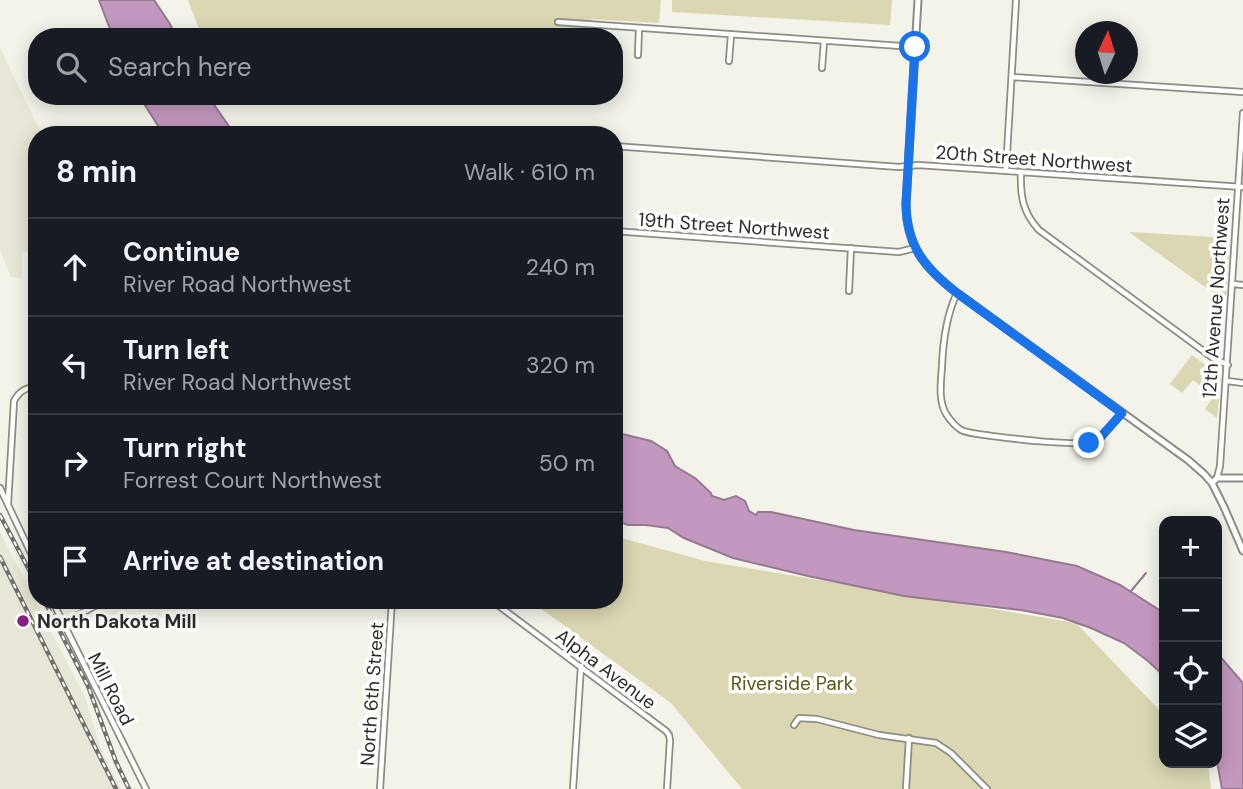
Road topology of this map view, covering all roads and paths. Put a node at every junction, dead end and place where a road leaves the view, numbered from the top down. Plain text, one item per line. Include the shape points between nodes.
1 (918, 0) edge
2 (1016, 0) edge
3 (558, 22) dead end
4 (639, 28) junction
5 (731, 35) junction
6 (824, 41) junction
7 (915, 47) junction
8 (638, 55) dead end
9 (729, 61) dead end
10 (822, 68) dead end
11 (1012, 77) junction
12 (1243, 92) edge
13 (1243, 113) edge
14 (623, 147) edge
15 (909, 166) junction
16 (1006, 171) junction
17 (1021, 172) junction
18 (1241, 187) edge
19 (623, 232) edge
20 (851, 248) junction
21 (915, 248) junction
22 (1233, 284) junction
23 (1243, 285) edge
24 (849, 290) dead end
25 (957, 293) junction
26 (1228, 365) junction
27 (1227, 382) junction
28 (1243, 383) edge
29 (28, 388) edge
30 (1122, 413) junction
31 (1217, 478) junction
32 (1243, 478) edge
33 (1212, 483) junction
34 (0, 488) edge
35 (8, 504) junction
36 (28, 547) edge
37 (1243, 551) edge
38 (56, 609) edge
39 (89, 609) edge
40 (391, 609) edge
41 (503, 609) edge
42 (62, 623) junction
43 (581, 666) junction
44 (794, 725) dead end
45 (909, 738) junction
46 (146, 789) edge
47 (380, 789) edge
48 (573, 789) edge
49 (667, 789) edge
50 (906, 789) edge
51 (988, 789) edge

1 - 7 street
2 - 11 street
3 - 4 street
4 - 5 street
4 - 8 street
5 - 6 street
5 - 9 street
6 - 7 street
6 - 10 street
7 - 15 street
11 - 12 street
11 - 16 street
13 - 18 street, 12th Avenue Northwest
14 - 15 street, 20th Street Northwest
15 - 16 street, 20th Street Northwest
15 - 21 street via 906,212
16 - 17 street, 20th Street Northwest
17 - 18 street, 20th Street Northwest
17 - 26 street via 1024,209 1039,230
18 - 22 street, 12th Avenue Northwest
19 - 20 street, 19th Street Northwest
20 - 21 street, 19th Street Northwest via 905,252
20 - 24 street, 19th Street Northwest
21 - 25 street via 934,274
22 - 23 street
22 - 26 street, 12th Avenue Northwest
25 - 30 street
25 - 30 street via 945,333 941,390 945,412 960,429 1015,439 1089,443 1099,439
26 - 27 street, 12th Avenue Northwest
27 - 28 street
27 - 31 street, 12th Avenue Northwest
29 - 35 street via 14,401
30 - 33 street
31 - 32 street
31 - 33 street
33 - 37 street
34 - 35 street
35 - 36 street
38 - 42 street, Mill Road
39 - 42 street
40 - 47 street, North 6th Street
41 - 43 street, Alpha Avenue
42 - 46 street, Mill Road
43 - 48 street
43 - 49 street, Alpha Avenue via 669,735
44 - 45 street via 799,718 817,719
45 - 50 street
45 - 51 street via 944,747

